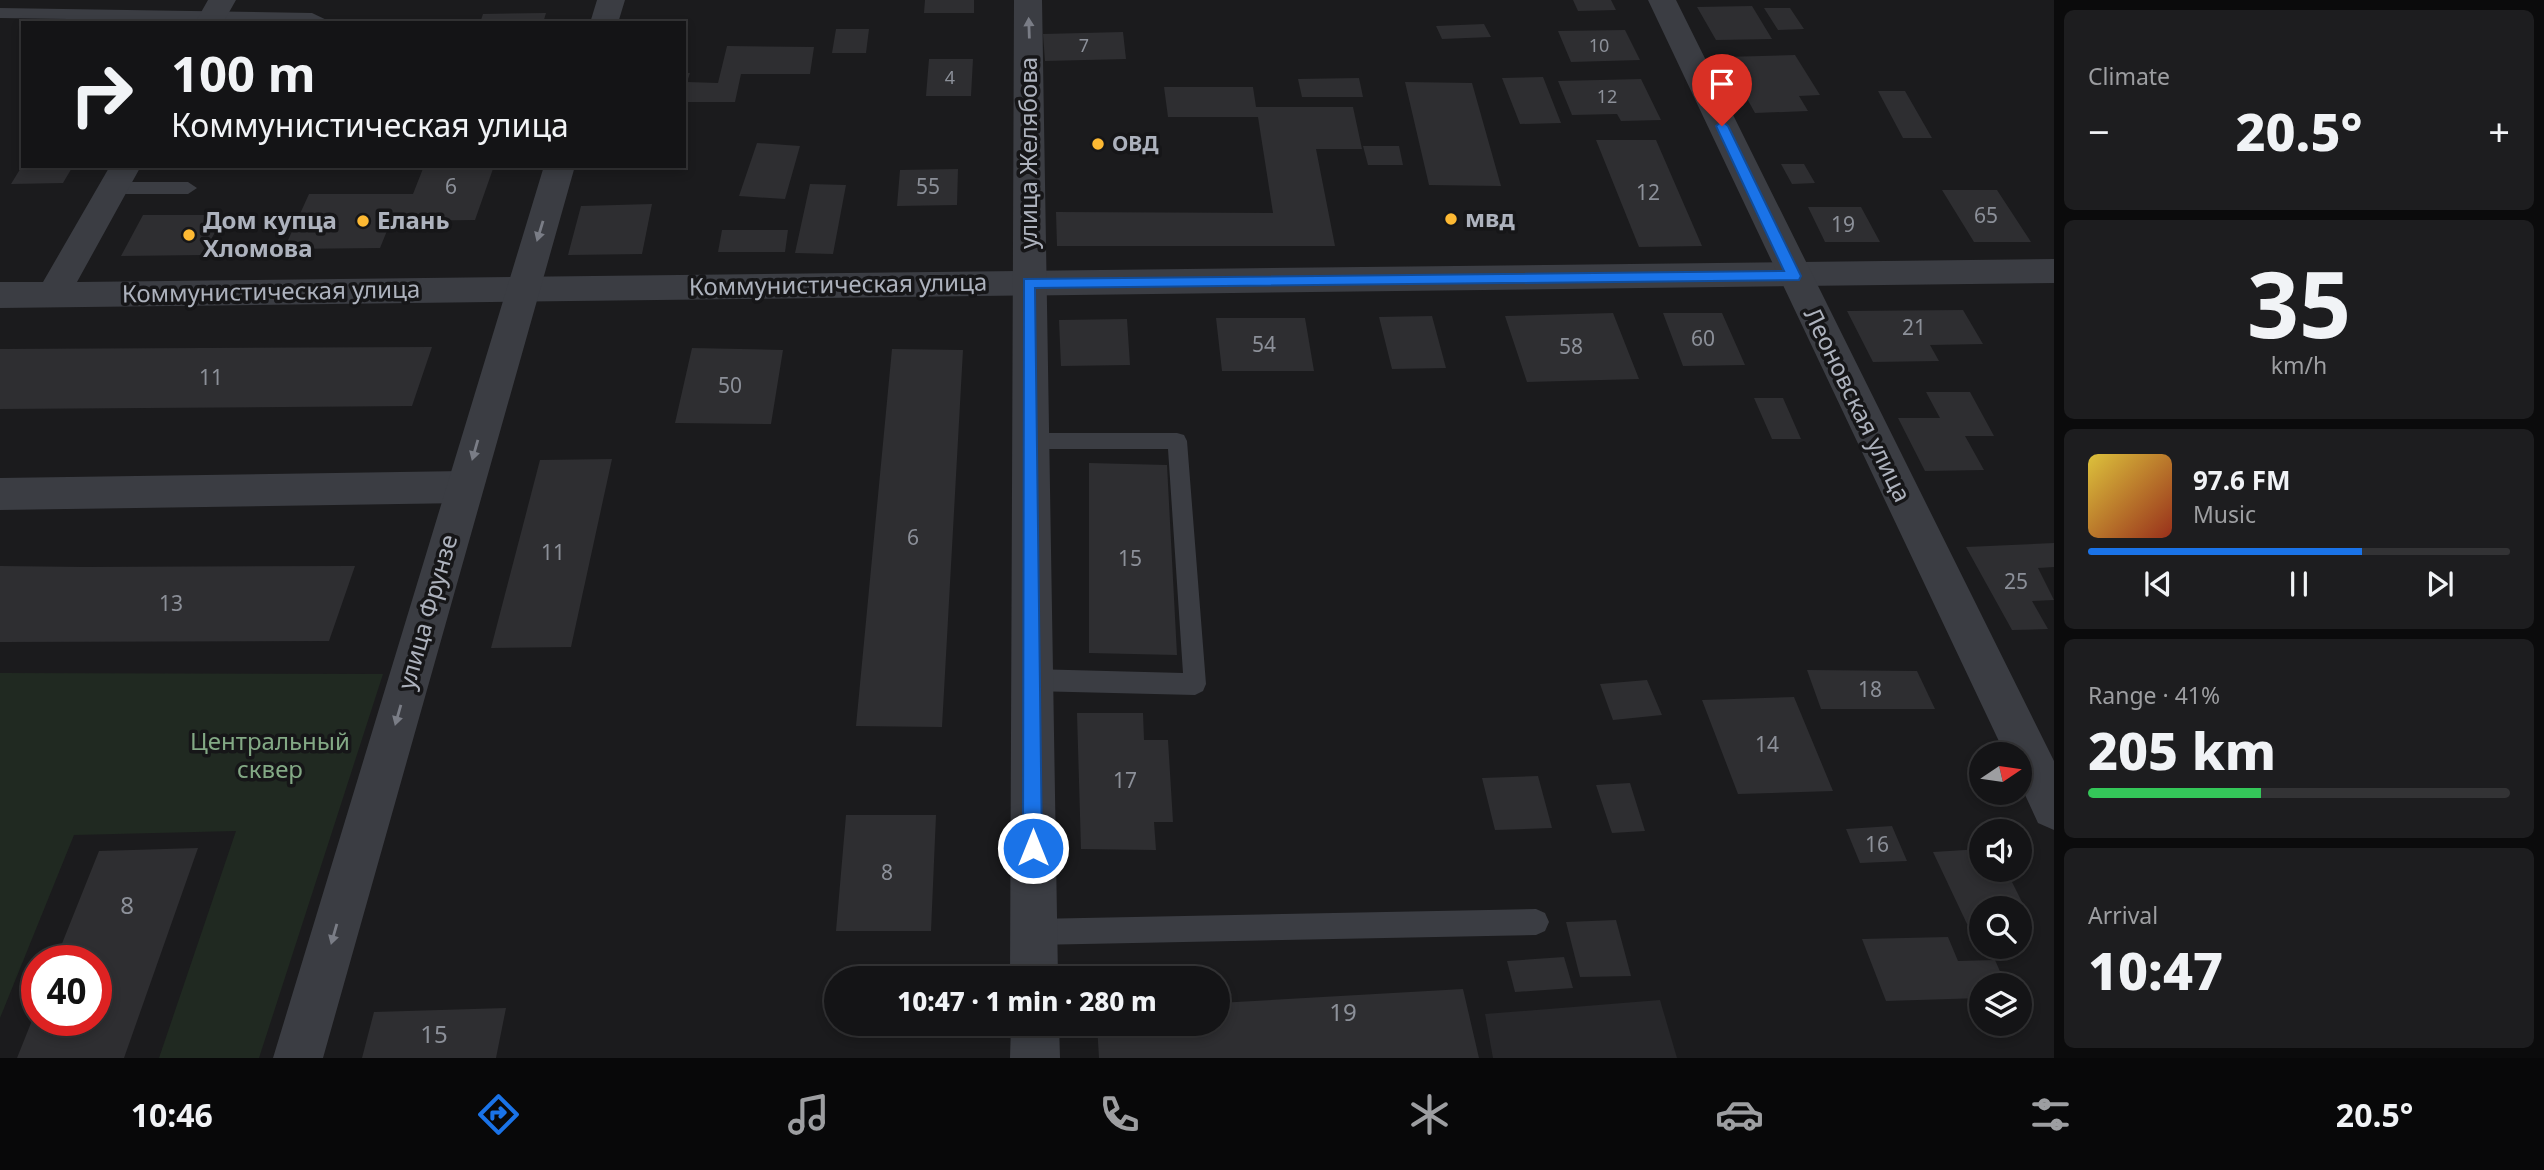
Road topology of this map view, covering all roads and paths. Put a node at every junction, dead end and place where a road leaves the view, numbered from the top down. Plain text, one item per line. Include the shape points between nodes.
1 (48, 0) edge
2 (611, 0) edge
3 (1028, 0) edge
4 (1662, 0) edge
5 (0, 13) edge
6 (38, 14) junction
7 (214, 14) edge
8 (320, 21) edge
9 (605, 21) edge
10 (559, 168) edge
11 (120, 177) edge
12 (188, 188) dead end
13 (2054, 271) edge
14 (1794, 276) junction
15 (1028, 283) junction
16 (522, 290) junction
17 (53, 294) junction
18 (0, 295) edge
19 (1031, 441) junction
20 (464, 487) junction
21 (0, 494) edge
22 (1031, 680) junction
23 (2054, 808) edge
24 (1536, 922) dead end
25 (1033, 932) junction
26 (1034, 966) edge
27 (1035, 1036) edge
28 (298, 1058) edge
29 (1035, 1058) edge

1 - 6 lane
2 - 9 street
15 -> 3 street, улица Желябова
4 - 14 street, Леоновская улица
5 - 6 lane
6 - 7 lane
7 - 8 lane
10 -> 16 street, улица Фрунзе
11 - 12 lane
11 - 17 street
13 - 14 street, Коммунистическая улица
14 - 15 street, Коммунистическая улица
14 - 23 street, Леоновская улица
15 - 16 street, Коммунистическая улица
15 - 19 street, улица Желябова
16 - 17 street, Коммунистическая улица
16 -> 20 street, улица Фрунзе
17 - 18 street, Коммунистическая улица
19 - 22 street, улица Желябова
19 - 22 lane via 1177,441 1195,684
20 - 21 street
20 -> 28 street, улица Фрунзе
22 - 25 street, улица Желябова
24 - 25 lane
25 - 26 street, улица Желябова
27 - 29 street

